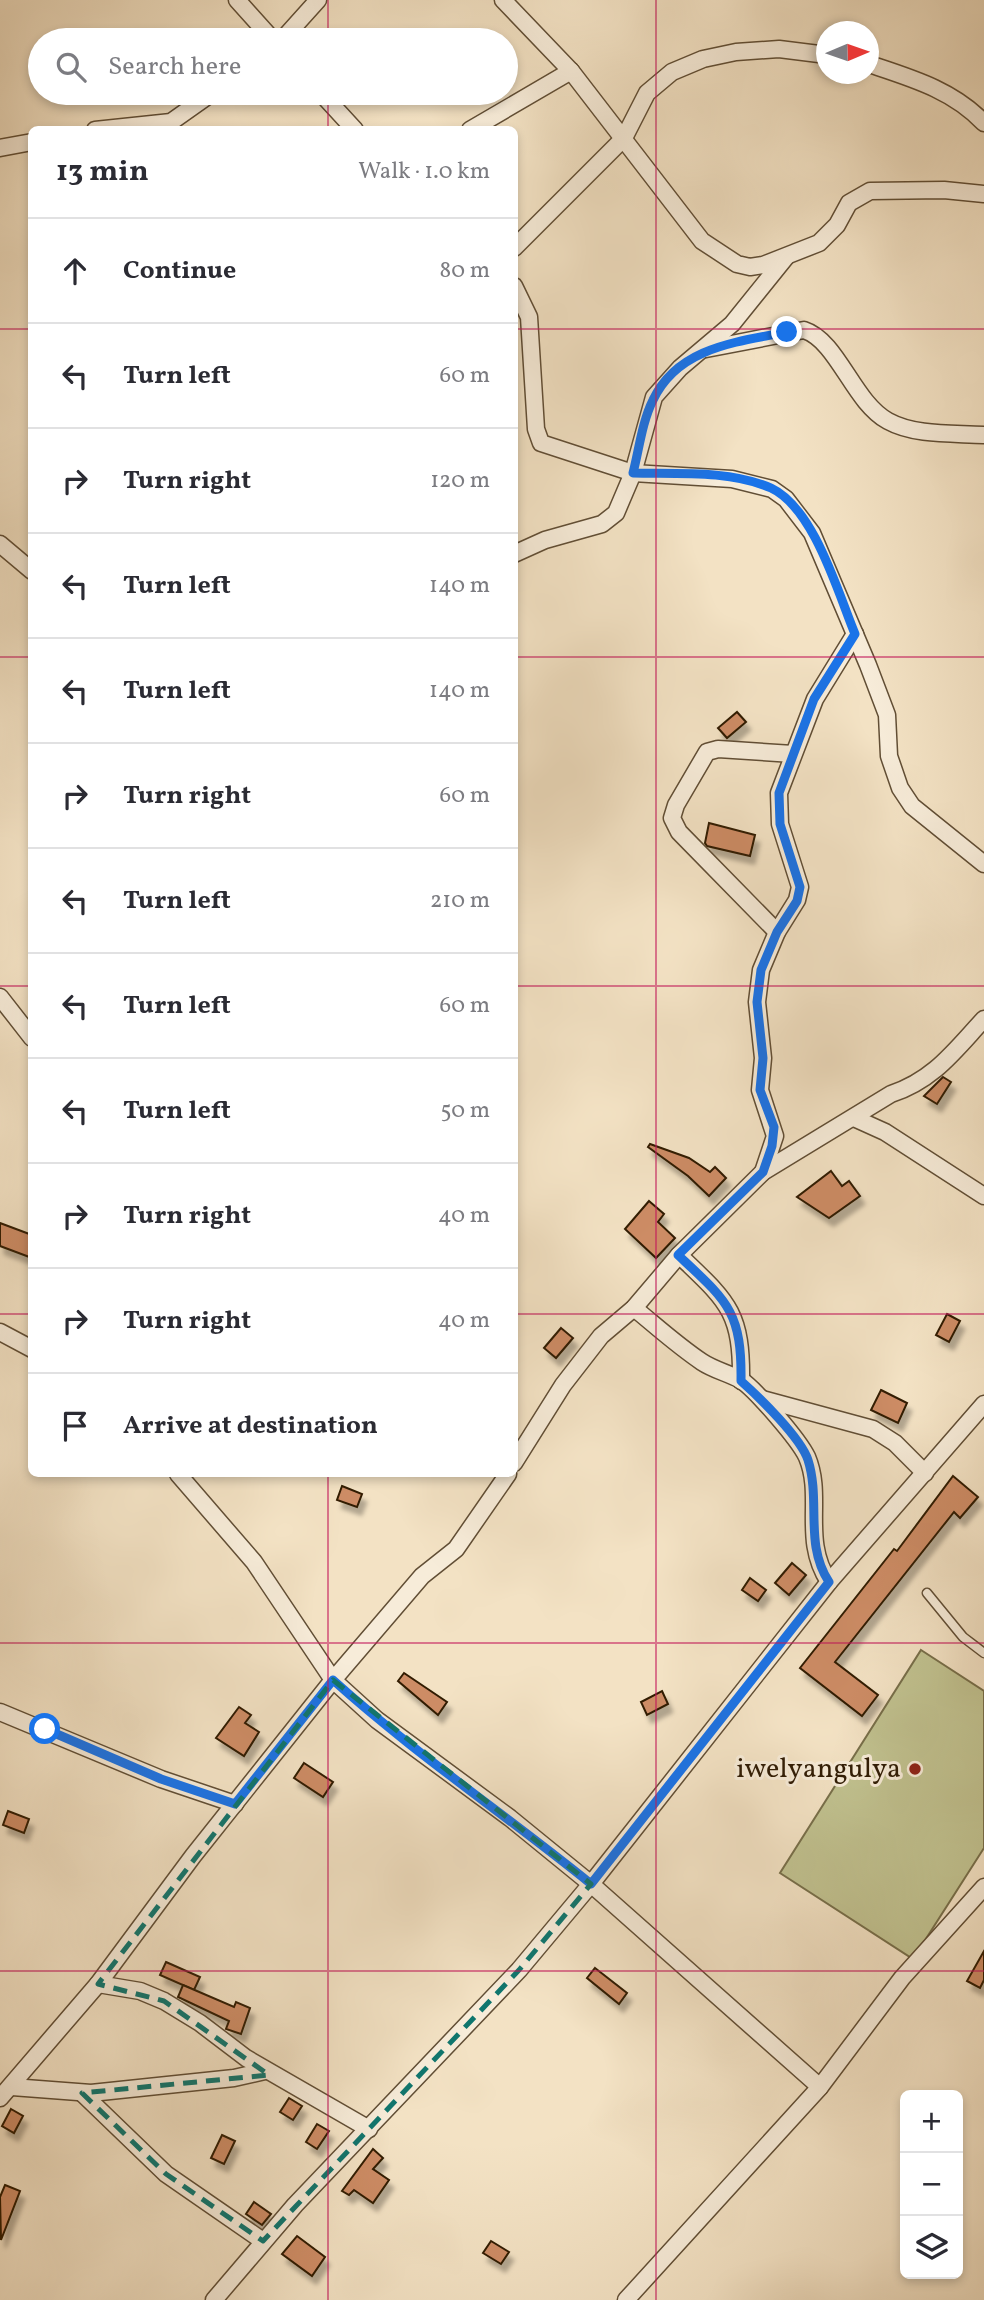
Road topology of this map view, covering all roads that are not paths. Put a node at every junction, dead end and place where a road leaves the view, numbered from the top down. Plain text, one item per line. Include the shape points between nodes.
1 (237, 0) edge
2 (318, 0) edge
3 (503, 0) edge
4 (262, 28) edge
5 (293, 28) edge
6 (816, 54) edge
7 (879, 68) edge
8 (571, 71) junction
9 (518, 102) edge
10 (195, 105) edge
11 (332, 105) edge
12 (513, 105) edge
13 (984, 123) edge
14 (138, 126) edge
15 (350, 126) edge
16 (477, 126) edge
17 (624, 138) junction
18 (28, 143) edge
19 (0, 148) edge
20 (984, 194) edge
21 (518, 244) edge
22 (786, 257) junction
23 (518, 294) edge
24 (705, 349) junction
25 (984, 435) edge
26 (633, 473) junction
27 (0, 544) edge
28 (518, 552) edge
29 (28, 568) edge
30 (855, 634) junction
31 (793, 754) junction
32 (984, 864) edge
33 (777, 932) junction
34 (0, 997) edge
35 (984, 1019) edge
36 (28, 1033) edge
37 (855, 1118) junction
38 (763, 1172) junction
39 (984, 1196) edge
40 (678, 1255) junction
41 (634, 1308) junction
42 (0, 1332) edge
43 (28, 1347) edge
44 (741, 1381) junction
45 (762, 1399) junction
46 (984, 1404) edge
47 (518, 1456) edge
48 (925, 1473) junction
49 (181, 1477) edge
50 (506, 1477) edge
51 (829, 1582) junction
52 (927, 1593) dead end
53 (984, 1653) edge
54 (333, 1680) junction
55 (0, 1712) edge
56 (235, 1804) junction
57 (591, 1884) junction
58 (984, 1887) edge
59 (98, 1984) junction
60 (265, 2071) junction
61 (820, 2087) junction
62 (6, 2092) edge
63 (82, 2093) junction
64 (369, 2129) junction
65 (263, 2241) junction
66 (214, 2300) edge
67 (626, 2300) edge

1 - 4 street
2 - 5 street
3 - 8 street
6 - 17 street via 747,52 684,65 647,93
7 - 13 street via 944,91
8 - 9 street
8 - 17 street
10 - 14 street via 171,122
11 - 15 street
12 - 16 street
17 - 21 street
17 - 22 street via 702,241 722,257 750,267
18 - 19 street
20 - 22 street via 870,191 849,204 819,243
22 - 24 street via 732,324
23 - 26 street via 529,317 536,429 541,443
24 - 25 street via 804,330 820,340 850,383 887,420 923,430
24 - 26 street via 654,397
26 - 28 street via 623,501 609,520
26 - 30 street via 710,477 772,489 786,499 812,533
27 - 29 street
30 - 31 street via 814,699
30 - 32 street via 887,715 889,756 900,788 912,806
31 - 33 street via 777,811 800,887 797,901
31 - 33 street via 707,752 672,818 679,832
33 - 38 street via 761,970 757,1002 763,1058 760,1090 775,1136
34 - 36 street
35 - 37 street via 930,1076
37 - 38 street
37 - 39 street via 885,1132
38 - 40 street
40 - 41 street
40 - 44 street via 727,1301 742,1349
41 - 44 street via 702,1363
41 - 47 street via 578,1363
42 - 43 street
44 - 45 street
45 - 48 street via 873,1429 895,1443
45 - 51 street via 807,1457 816,1556
46 - 48 street
48 - 51 street
49 - 54 street via 254,1562
50 - 54 street via 456,1549 422,1576
51 - 57 street
52 - 53 lane via 963,1637
54 - 56 street
54 - 57 street via 377,1720
55 - 56 street via 161,1779
56 - 59 street
57 - 61 street
57 - 64 street via 519,1970
58 - 61 street via 902,1978
59 - 60 street via 140,1991 164,2001
59 - 62 street
60 - 63 street
60 - 64 street
61 - 67 street
62 - 63 street
63 - 65 street via 166,2174
64 - 65 street
65 - 66 street

